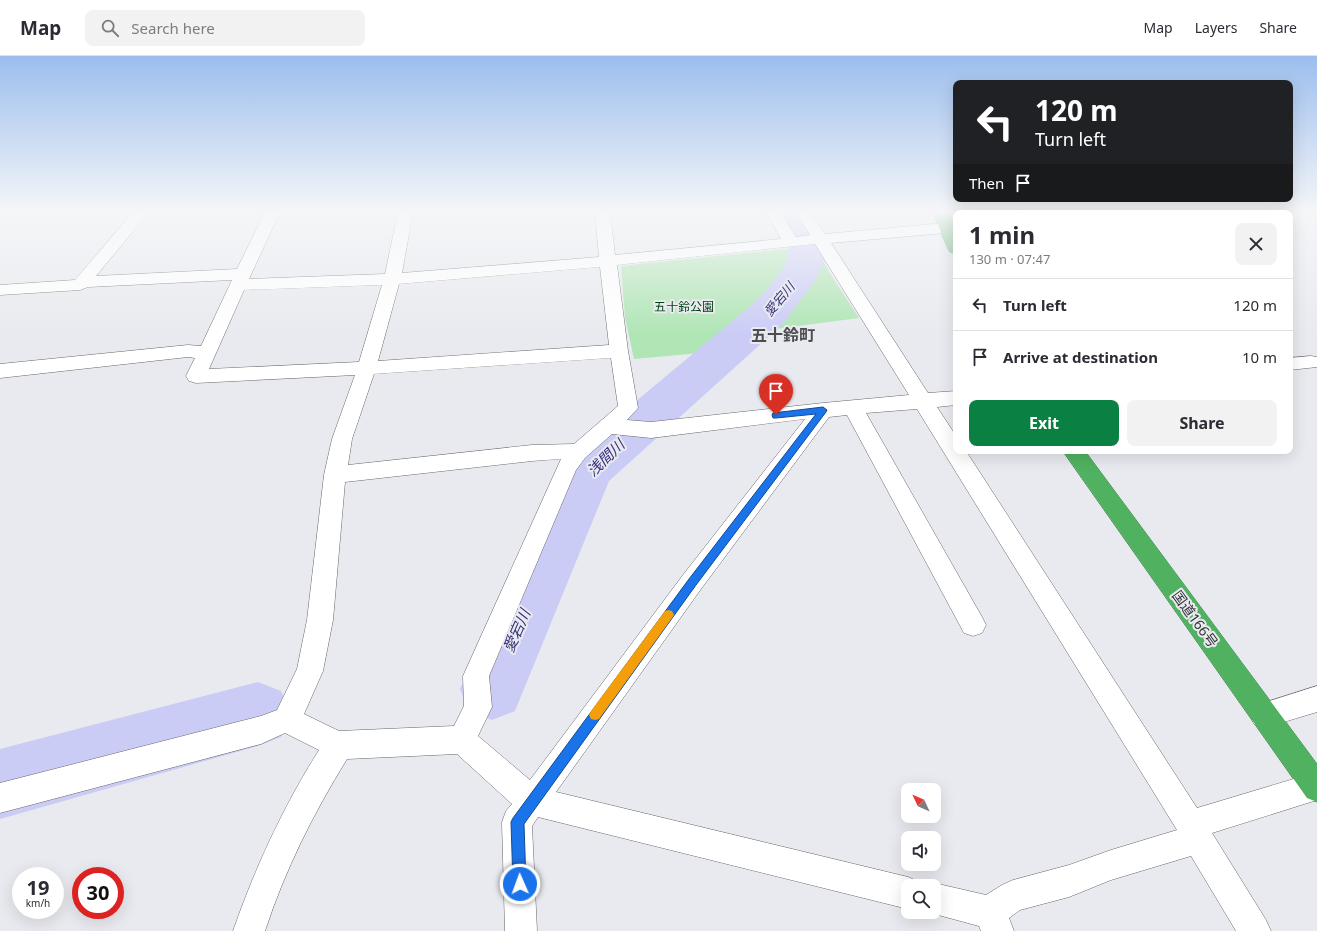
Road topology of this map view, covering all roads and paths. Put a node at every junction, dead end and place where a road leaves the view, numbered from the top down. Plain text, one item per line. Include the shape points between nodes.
1 (107, 253) edge
2 (253, 253) edge
3 (397, 253) edge
4 (607, 253) edge
5 (692, 253) edge
6 (826, 253) edge
7 (608, 261) junction
8 (392, 279) junction
9 (240, 280) junction
10 (82, 282) junction
11 (0, 290) edge
12 (619, 351) junction
13 (207, 353) junction
14 (1311, 362) dead end
15 (1293, 364) edge
16 (367, 368) junction
17 (0, 371) edge
18 (953, 398) edge
19 (923, 401) junction
20 (853, 407) junction
21 (823, 410) junction
22 (609, 426) junction
23 (953, 449) edge
24 (578, 452) junction
25 (956, 454) edge
26 (1076, 454) edge
27 (335, 475) junction
28 (973, 625) dead end
29 (1317, 699) edge
30 (1264, 715) junction
31 (286, 719) junction
32 (462, 740) junction
33 (339, 745) junction
34 (1317, 787) edge
35 (0, 798) edge
36 (531, 801) junction
37 (1194, 832) junction
38 (901, 891) edge
39 (941, 902) edge
40 (993, 922) edge
41 (249, 931) edge
42 (521, 931) edge
43 (1255, 931) edge

1 - 10 street
2 - 9 street
3 - 8 street
4 - 7 street
5 - 7 street
6 - 19 street
7 - 8 street
7 - 12 street
8 - 9 street
8 - 16 street
9 - 10 street
9 - 13 street
10 - 11 street
12 - 16 street
12 - 22 street via 628,408
13 - 16 street via 196,376
13 - 17 street via 188,351
14 - 15 street
16 - 27 street via 342,439
18 - 19 street
19 - 20 street
19 - 23 street
20 - 21 street
20 - 28 street
21 - 22 street via 651,430
21 - 36 street via 692,582
22 - 24 street
24 - 27 street via 532,453
24 - 32 street via 567,467 476,676 478,707
25 - 37 street
26 - 30 highway, 国道166号
27 - 31 street via 321,612 310,671
29 - 30 street
30 - 34 highway, 国道166号
31 - 33 street
31 - 35 street via 261,730
32 - 33 street
32 - 36 street
33 - 41 street via 312,788 284,842
34 - 37 street
36 - 38 street
36 - 42 street via 517,822
37 - 40 street via 1069,881 1012,896
37 - 43 street
39 - 40 street

